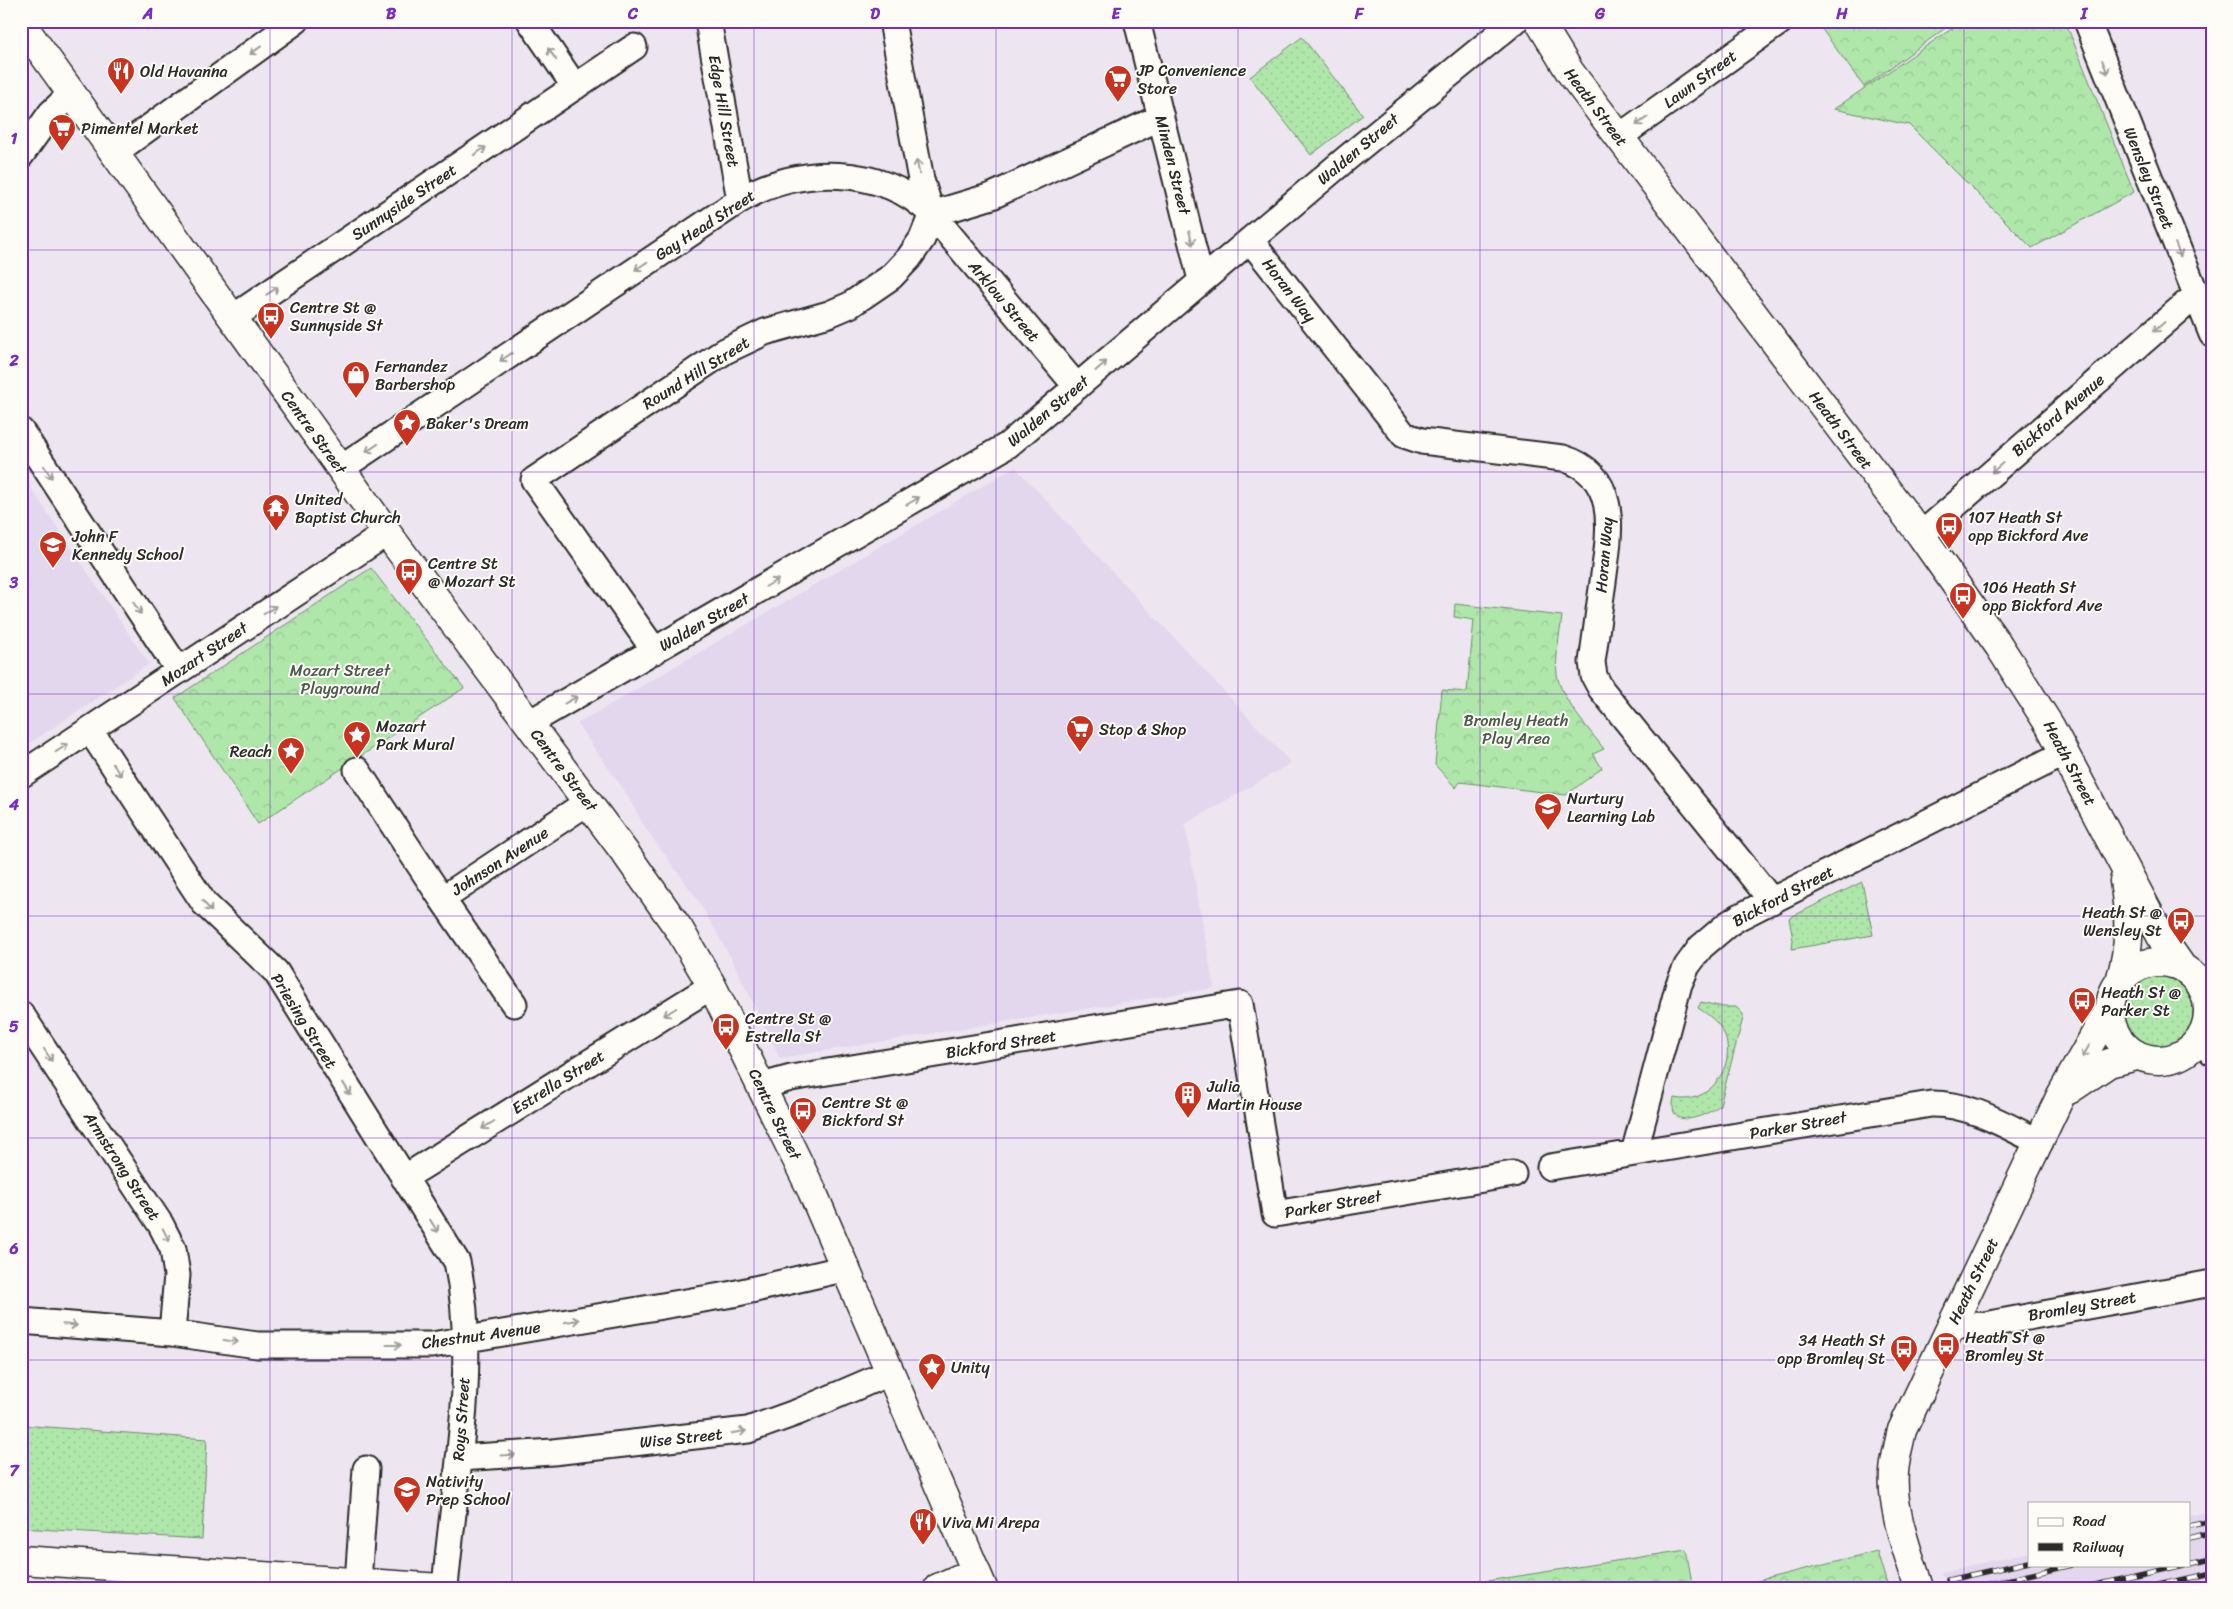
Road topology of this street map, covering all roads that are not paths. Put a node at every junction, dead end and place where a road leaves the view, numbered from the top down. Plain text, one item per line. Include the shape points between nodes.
1 (296, 21) edge
2 (530, 21) edge
3 (708, 21) edge
4 (892, 21) edge
5 (1137, 21) edge
6 (1515, 21) edge
7 (1539, 21) edge
8 (1781, 21) edge
9 (2087, 21) edge
10 (21, 23) edge
11 (634, 47) dead end
12 (576, 87) junction
13 (71, 94) junction
14 (1161, 117) junction
15 (1619, 138) junction
16 (114, 153) junction
17 (21, 155) edge
18 (740, 200) junction
19 (932, 214) junction
20 (1250, 240) junction
21 (1201, 280) junction
22 (2196, 295) junction
23 (232, 318) junction
24 (2212, 334) edge
25 (1077, 388) junction
26 (21, 431) edge
27 (340, 469) junction
28 (387, 534) junction
29 (1921, 535) junction
30 (655, 651) junction
31 (179, 671) junction
32 (529, 724) junction
33 (90, 730) junction
34 (2065, 753) junction
35 (357, 770) dead end
36 (21, 775) edge
37 (588, 802) junction
38 (2119, 855) junction
39 (442, 899) junction
40 (1772, 901) junction
41 (2182, 968) junction
42 (2120, 981) junction
43 (712, 986) junction
44 (2207, 986) edge
45 (514, 1004) dead end
46 (1240, 1004) joint
47 (2110, 1008) junction
48 (21, 1014) edge
49 (2208, 1040) edge
50 (2137, 1056) junction
51 (762, 1086) junction
52 (2061, 1095) junction
53 (2040, 1142) junction
54 (1634, 1153) junction
55 (1550, 1167) dead end
56 (1512, 1174) dead end
57 (404, 1178) junction
58 (847, 1268) junction
59 (2212, 1283) edge
60 (21, 1321) edge
61 (1952, 1326) junction
62 (172, 1333) junction
63 (467, 1339) junction
64 (892, 1372) junction
65 (459, 1458) junction
66 (366, 1468) dead end
67 (21, 1560) edge
68 (979, 1579) edge
69 (358, 1582) junction
70 (441, 1588) edge
71 (445, 1588) edge
72 (938, 1588) edge
73 (1919, 1588) edge

1 -> 16 street
12 -> 2 street
3 - 18 street, Edge Hill Street
19 -> 4 street via 921,180
5 - 14 street, Minden Street
6 - 20 street, Walden Street
7 - 15 main road, Heath Street via 1570,72
8 -> 15 street, Lawn Street
9 -> 22 street, Wensley Street
10 - 13 main road, Centre Street
11 - 12 street, Sunnyside Street
23 -> 12 street, Sunnyside Street
13 - 16 main road, Centre Street
13 - 17 street via 51,113
14 - 19 street via 992,196
14 -> 21 street, Minden Street
15 - 29 main road, Heath Street
16 - 23 main road, Centre Street
18 - 19 street, Gay Head Street via 758,190 791,180 814,176 850,177 898,189
18 -> 27 street, Gay Head Street
19 - 25 street, Arklow Street
19 - 30 street, Round Hill Street via 922,239 908,258 891,277 861,300 738,344 534,480
20 - 21 street, Walden Street
20 - 40 street, Horan Way via 1404,435 1422,441 1563,458 1580,464 1594,478 1605,498 1610,529 1592,662 1594,676 1601,689
25 -> 21 street, Walden Street
22 - 24 street, Wensley Street
22 -> 29 street, Bickford Avenue
23 - 27 main road, Centre Street
30 -> 25 street, Walden Street via 999,451
26 -> 31 street
27 - 28 main road, Centre Street
31 -> 28 street, Mozart Street
28 - 32 main road, Centre Street
29 - 34 main road, Heath Street via 2009,661
32 -> 30 street, Walden Street
31 - 33 street, Mozart Street
32 - 37 main road, Centre Street
36 -> 33 street, Mozart Street
33 -> 57 street, Priesing Street via 204,903 276,972
34 - 38 main road, Heath Street
34 - 40 street, Bickford Street
35 - 39 street, Johnson Avenue
37 - 39 street, Johnson Avenue
37 - 43 main road, Centre Street via 674,922
38 - 41 main road, Heath Street via 2166,946
38 - 42 main road, Heath Street via 2130,927
39 - 45 street
40 - 54 street, Bickford Street via 1734,921 1708,940 1683,975
41 - 42 main road via 2158,962 2144,964 2131,970
41 - 44 main road
42 - 47 main road
43 - 51 main road, Centre Street
43 -> 57 street, Estrella Street
44 - 49 main road
46 - 51 street, Bickford Street via 791,1078
46 - 56 street, Parker Street via 1275,1214
47 - 50 main road via 2116,1036
47 -> 52 main road, Heath Street
48 -> 62 street, Armstrong Street via 161,1225 173,1249 177,1275
49 - 50 main road via 2166,1061
50 - 52 main road via 2109,1063
51 - 58 main road, Centre Street
52 - 53 main road, Heath Street
53 - 54 street, Parker Street via 1965,1108 1937,1104 1895,1108
53 - 61 main road, Heath Street
54 - 55 street, Parker Street
57 -> 63 street, Priesing Street via 456,1262 464,1295
63 -> 58 street, Chestnut Avenue via 733,1294
58 - 64 main road, Centre Street
59 - 61 street, Bromley Street via 1984,1324
60 -> 62 street, Chestnut Avenue
61 - 73 main road, Heath Street via 1902,1430 1894,1470 1897,1510
62 -> 63 street, Chestnut Avenue via 257,1345 432,1345
63 - 65 street, Roys Street
65 -> 64 street, Wise Street via 553,1452 748,1430
64 - 68 main road, Centre Street
65 - 71 street, Roys Street
66 - 69 street
67 - 69 main road
68 - 72 main road
69 - 70 main road

